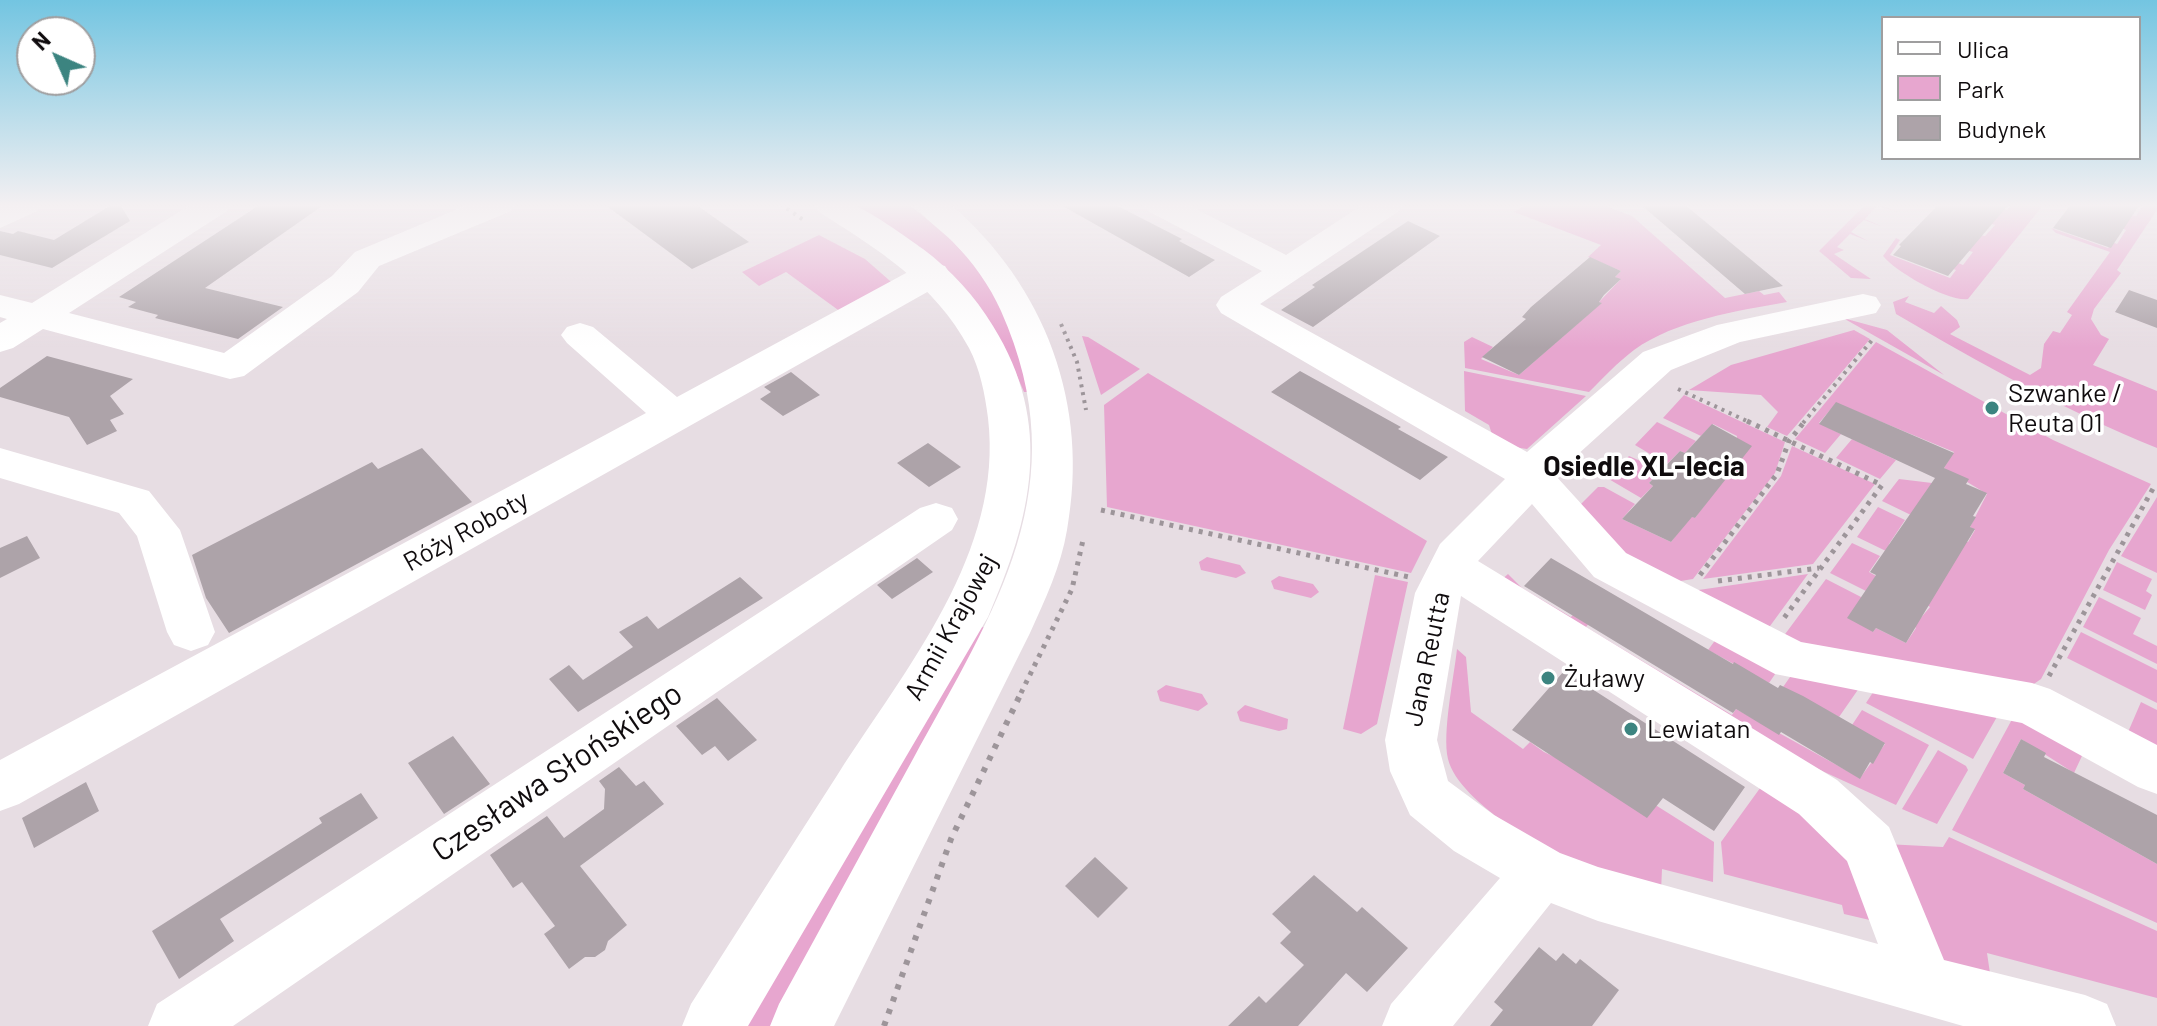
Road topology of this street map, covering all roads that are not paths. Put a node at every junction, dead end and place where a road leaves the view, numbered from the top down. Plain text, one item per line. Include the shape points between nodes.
1 (139, 252) edge
2 (384, 252) edge
3 (901, 252) edge
4 (981, 252) edge
5 (1253, 252) edge
6 (1313, 252) edge
7 (1286, 269) junction
8 (922, 280) junction
9 (0, 306) edge
10 (36, 317) junction
11 (1868, 322) road end
12 (580, 335) dead end
13 (0, 340) edge
14 (675, 417) junction
15 (0, 463) edge
16 (1533, 477) junction
17 (936, 519) dead end
18 (1432, 572) junction
19 (191, 632) junction
20 (248, 651) junction
21 (130, 715) junction
22 (2157, 771) edge
23 (0, 787) edge
24 (1541, 872) junction
25 (1924, 986) junction
26 (179, 1026) edge
27 (713, 1026) edge
28 (801, 1026) edge
29 (1413, 1026) edge
30 (2085, 1026) edge

1 - 10 street
2 - 10 street via 367,259 345,284 230,367
3 - 8 street, Armii Krajowej
4 - 28 street, Armii Krajowej via 1031,334 1044,371 1051,412 1045,530 1006,633
5 - 7 street
6 - 7 street
7 - 16 street via 1234,305
8 - 14 street, Róży Roboty
8 - 27 street, Armii Krajowej via 961,306 985,343 1005,394 1011,473 1000,533 964,617
9 - 10 street
10 - 13 street
11 - 16 street, Jana Reutta via 1730,333 1657,361 1534,470
12 - 14 street
14 - 20 street, Róży Roboty
15 - 19 street via 134,502 158,530
16 - 18 street, Jana Reutta
16 - 22 street via 1610,565 1792,660 2032,704
17 - 26 street, Czesława Słońskiego
18 - 24 street, Jana Reutta via 1432,615 1411,740 1417,771 1429,798 1474,833
18 - 25 street via 1818,797 1869,845
19 - 20 street
19 - 21 street
20 - 21 street, Róży Roboty
21 - 23 street, Róży Roboty
24 - 25 street, Jana Reutta via 1598,894
24 - 29 street
25 - 30 street, Jana Reutta

